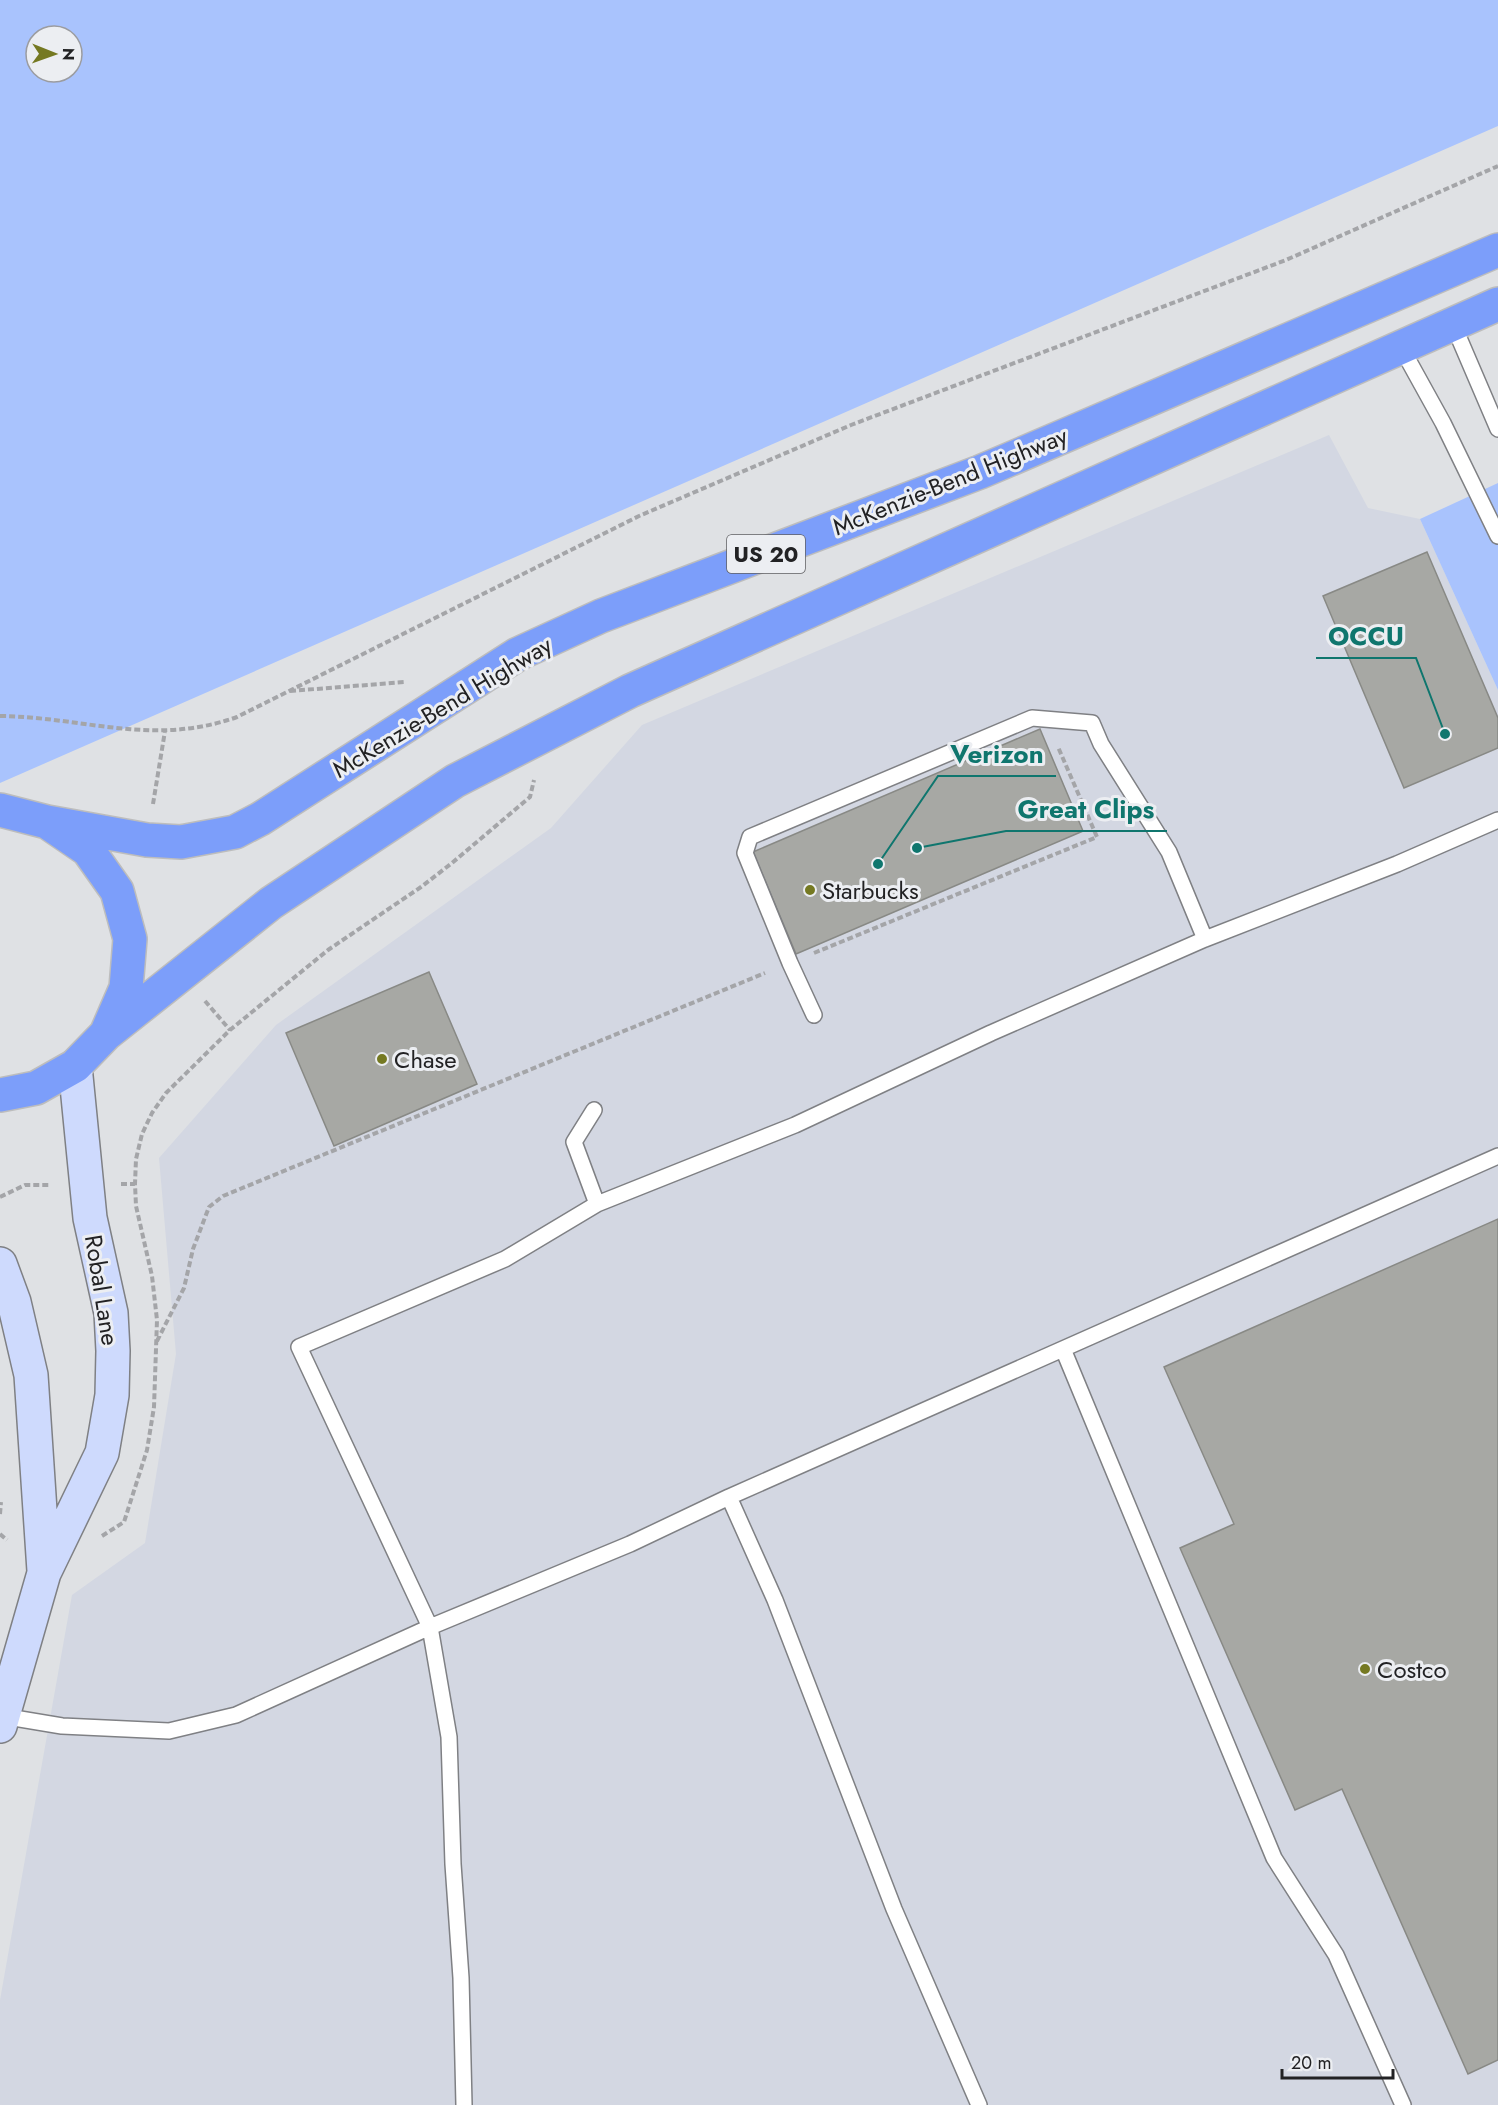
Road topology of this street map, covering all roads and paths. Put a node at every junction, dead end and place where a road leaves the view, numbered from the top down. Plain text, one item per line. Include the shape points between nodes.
1 (1498, 166) edge
2 (1498, 250) edge
3 (1498, 304) edge
4 (1453, 324) junction
5 (1401, 347) junction
6 (1498, 429) edge
7 (1498, 536) edge
8 (414, 682) dead end
9 (287, 691) junction
10 (0, 716) edge
11 (165, 731) junction
12 (1056, 743) dead end
13 (530, 797) dead end
14 (0, 810) edge
15 (1498, 820) edge
16 (47, 822) junction
17 (147, 840) junction
18 (1205, 939) junction
19 (789, 963) junction
20 (182, 974) junction
21 (814, 1015) dead end
22 (230, 1030) junction
23 (106, 1034) junction
24 (75, 1066) junction
25 (0, 1095) edge
26 (594, 1110) dead end
27 (1498, 1156) edge
28 (597, 1204) junction
29 (0, 1264) edge
30 (157, 1341) junction
31 (1063, 1349) junction
32 (729, 1497) junction
33 (124, 1522) dead end
34 (44, 1573) junction
35 (430, 1628) junction
36 (1, 1721) edge
37 (464, 2105) edge
38 (979, 2105) edge
39 (1403, 2105) edge

1 - 9 path via 1286,260 850,425 650,512
2 - 17 highway, McKenzie-Bend Highway / US 20 via 980,472 601,616 518,654 235,832 181,842
3 - 4 highway
4 - 5 highway
4 - 6 lane
5 - 7 lane
5 - 20 highway via 630,691 455,781 272,903
8 - 9 path
9 - 11 path via 219,723
10 - 11 path
11 - 17 path
12 - 19 path via 1097,837
13 - 22 path via 452,863 328,950
14 - 16 highway, McKenzie-Bend Highway
15 - 18 lane
16 - 17 highway, McKenzie-Bend Highway / US 20
16 - 23 highway via 88,850 117,891 130,939 126,988
18 - 19 lane via 1169,852 1101,744 1092,723 1032,718 750,837 745,854
18 - 28 lane via 795,1125
19 - 21 lane
19 - 30 path via 223,1196 209,1207 184,1288
20 - 22 path
20 - 23 highway
22 - 30 path via 166,1093 152,1113 136,1159 136,1206 152,1276
23 - 24 highway
24 - 25 highway via 36,1088
24 - 34 main road, Robal Lane via 90,1218 111,1312 112,1395 102,1453
26 - 28 lane via 574,1142
27 - 31 lane
28 - 35 lane via 505,1259 299,1347
29 - 34 main road, Robal Lane via 14,1302 31,1376
30 - 33 path via 154,1407 147,1450
31 - 32 lane
31 - 39 lane via 1274,1858 1336,1955
32 - 35 lane via 630,1544
32 - 38 lane via 775,1600 894,1909
34 - 36 main road, Robal Lane
35 - 36 lane via 236,1715 169,1731
35 - 37 lane via 449,1737

